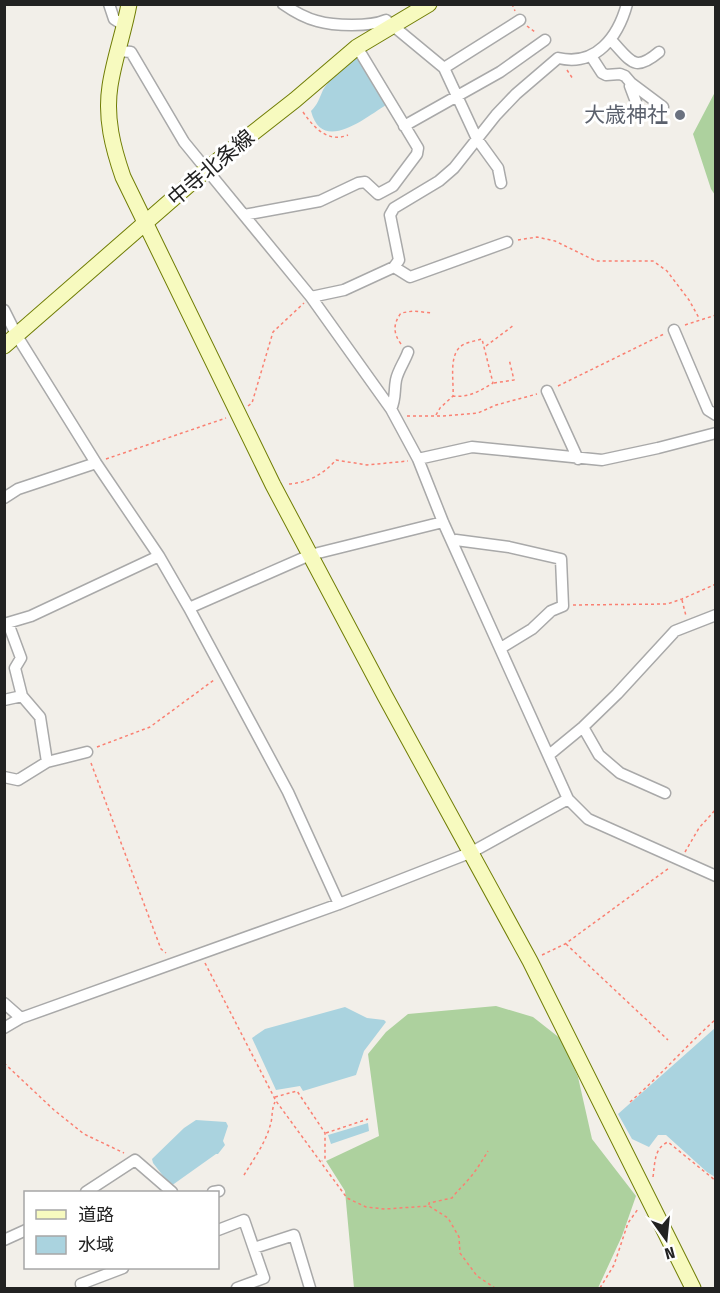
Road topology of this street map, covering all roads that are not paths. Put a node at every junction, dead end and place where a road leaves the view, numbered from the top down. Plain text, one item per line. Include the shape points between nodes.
1 (109, 4) edge
2 (129, 4) edge
3 (283, 4) edge
4 (429, 4) edge
5 (627, 4) edge
6 (520, 20) dead end
7 (125, 26) junction
8 (393, 26) junction
9 (545, 40) dead end
10 (611, 40) junction
11 (357, 47) junction
12 (119, 51) junction
13 (659, 51) dead end
14 (591, 56) junction
15 (444, 68) junction
16 (631, 83) junction
17 (457, 96) junction
18 (636, 102) dead end
19 (663, 107) dead end
20 (405, 126) junction
21 (477, 139) junction
22 (207, 169) junction
23 (501, 183) dead end
24 (393, 186) junction
25 (407, 200) junction
26 (244, 215) junction
27 (146, 224) junction
28 (507, 242) road end
29 (394, 267) junction
30 (311, 297) junction
31 (4, 310) edge
32 (674, 330) road end
33 (17, 336) junction
34 (4, 346) edge
35 (408, 352) road end
36 (547, 391) road end
37 (391, 409) junction
38 (716, 415) edge
39 (716, 433) edge
40 (417, 459) junction
41 (578, 459) junction
42 (96, 463) junction
43 (4, 498) edge
44 (444, 522) junction
45 (452, 542) junction
46 (310, 555) junction
47 (159, 556) junction
48 (189, 608) junction
49 (716, 615) edge
50 (6, 623) edge
51 (501, 648) junction
52 (22, 696) junction
53 (4, 700) edge
54 (583, 727) junction
55 (87, 752) road end
56 (549, 755) junction
57 (47, 762) junction
58 (4, 777) edge
59 (665, 793) dead end
60 (568, 799) junction
61 (472, 852) junction
62 (716, 876) edge
63 (339, 904) junction
64 (4, 1003) edge
65 (21, 1018) junction
66 (4, 1028) edge
67 (88, 1191) edge
68 (171, 1191) edge
69 (219, 1230) edge
70 (24, 1231) edge
71 (4, 1240) edge
72 (254, 1248) junction
73 (120, 1269) edge
74 (264, 1278) junction
75 (82, 1288) edge
76 (237, 1288) edge
77 (269, 1288) edge
78 (310, 1288) edge
79 (693, 1288) edge

1 - 7 street via 114,19
2 - 7 street
3 - 8 street via 316,21 378,24 386,20
4 - 8 street, 中寺北条線
5 - 10 street
6 - 15 street
7 - 12 street
8 - 11 street, 中寺北条線
8 - 15 street
9 - 17 street
10 - 13 street via 638,64 646,63
10 - 14 street
11 - 20 street
11 - 22 street, 中寺北条線
12 - 22 street via 131,52 183,142
12 - 27 street via 110,87 112,147
14 - 16 street via 602,73 620,74
14 - 21 street via 558,58 516,94
15 - 17 street
16 - 18 street
16 - 19 street
17 - 20 street
17 - 21 street
20 - 24 street via 418,148 417,154
21 - 23 street via 498,168
21 - 25 street via 454,168
22 - 26 street
22 - 27 street, 中寺北条線
24 - 25 street
24 - 26 street via 378,194 365,182 358,183 320,201
25 - 29 street via 390,215 399,260
26 - 30 street
27 - 33 street, 中寺北条線
27 - 46 street
28 - 29 street via 410,276
29 - 30 street via 344,290
30 - 37 street
31 - 33 street
32 - 38 street via 708,410
33 - 34 street, 中寺北条線
33 - 42 street
35 - 37 street via 396,378
36 - 41 street
37 - 40 street
39 - 41 street via 602,460
40 - 41 street via 472,447
40 - 44 street
42 - 43 street via 18,489
42 - 47 street
44 - 45 street
44 - 46 street
45 - 51 street
45 - 51 street via 509,547 561,559 563,606
46 - 48 street
46 - 61 street
47 - 48 street
47 - 50 street via 31,616
48 - 63 street via 288,792
49 - 54 street via 675,631
50 - 52 street via 21,658 15,668
51 - 56 street
52 - 53 street
52 - 57 street via 40,717
54 - 56 street
54 - 59 street via 599,754 620,772
55 - 57 street
56 - 60 street
57 - 58 street via 18,780
60 - 61 street
60 - 62 street via 588,819
61 - 63 street
61 - 79 street
63 - 65 street
64 - 65 street
65 - 66 street
67 - 68 street via 135,1160
69 - 72 street via 244,1220
70 - 71 street
72 - 74 street
72 - 78 street via 294,1235
73 - 75 street via 81,1284
74 - 76 street
74 - 77 street

